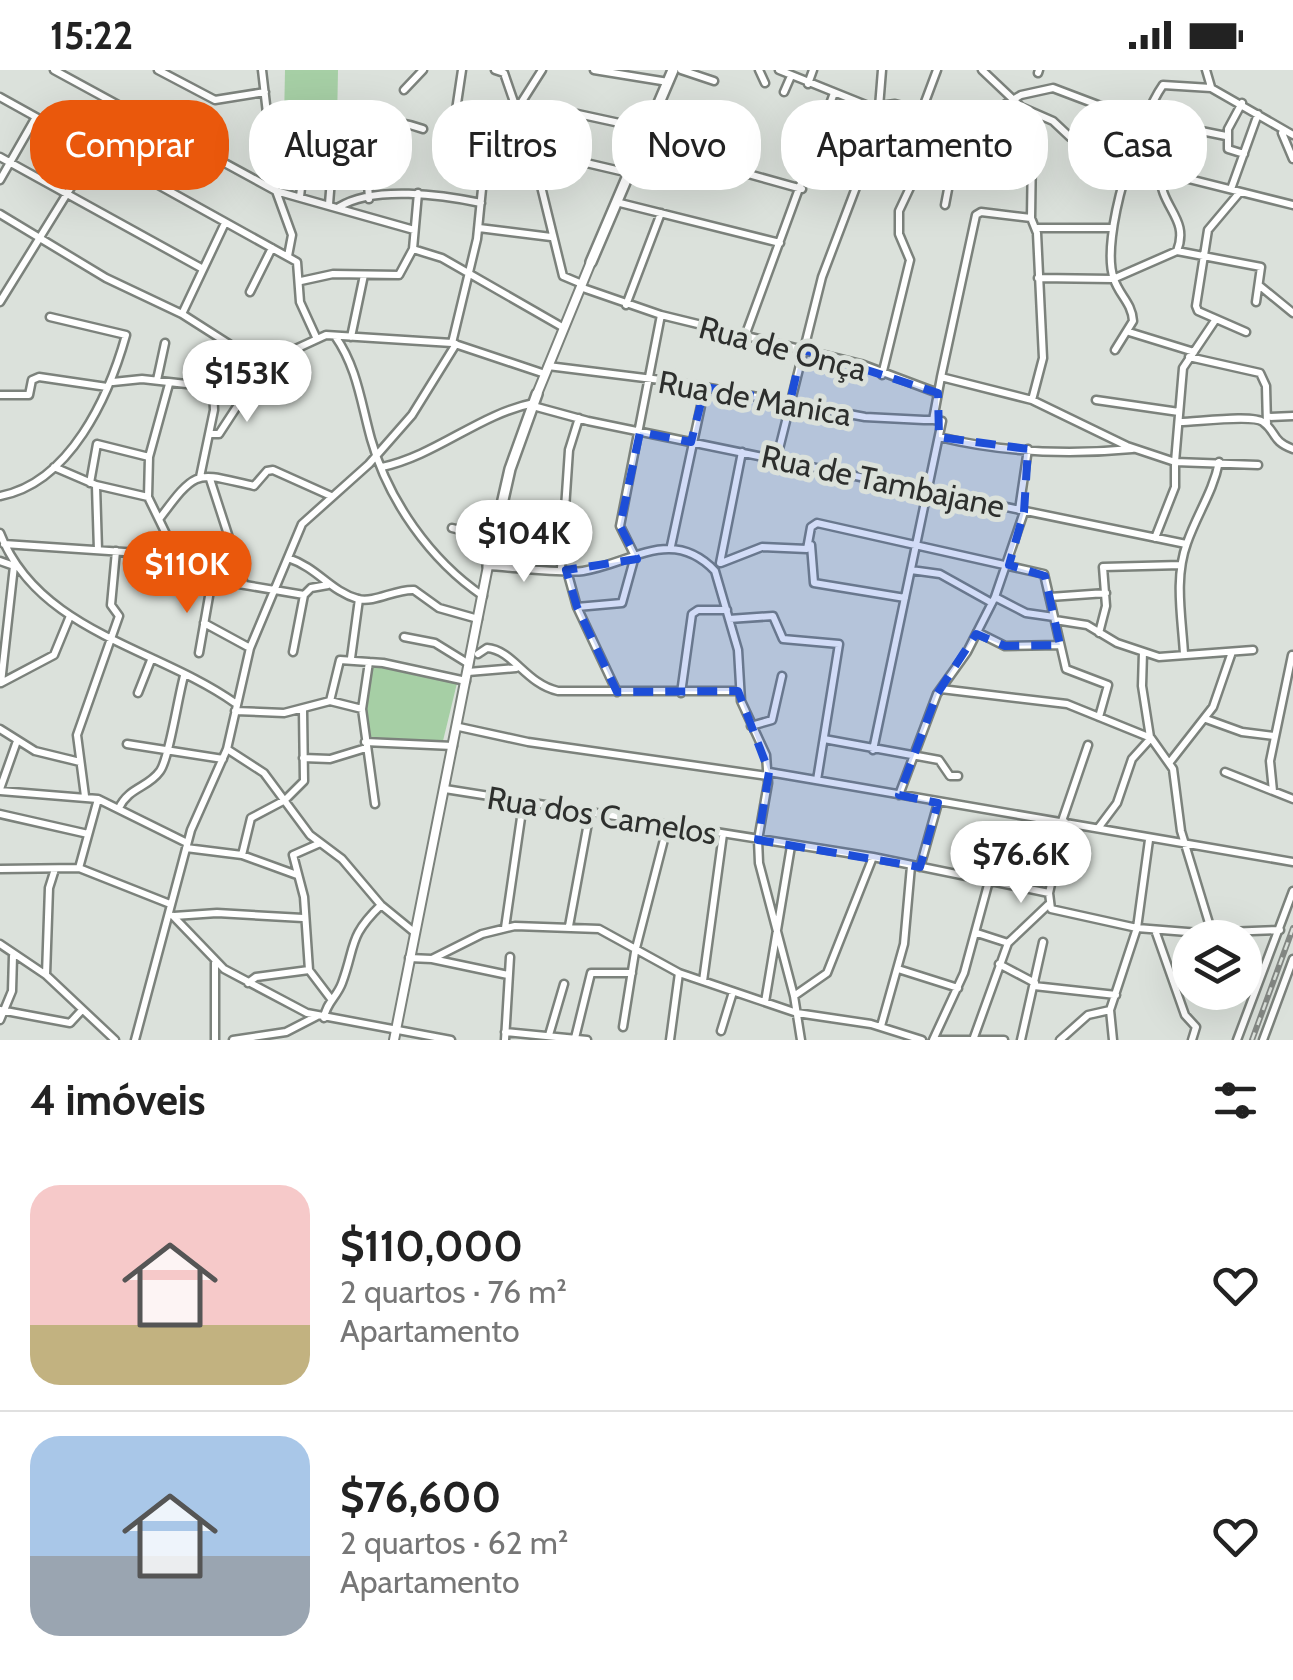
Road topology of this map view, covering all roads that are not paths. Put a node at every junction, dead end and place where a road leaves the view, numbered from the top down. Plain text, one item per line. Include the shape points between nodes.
1 (158, 70) edge
2 (262, 70) edge
3 (423, 70) edge
4 (462, 70) edge
5 (542, 70) edge
6 (594, 70) edge
7 (673, 70) edge
8 (681, 70) edge
9 (759, 70) edge
10 (779, 70) edge
11 (813, 70) edge
12 (882, 70) edge
13 (937, 70) edge
14 (982, 70) edge
15 (1206, 70) edge
16 (58, 71) edge
17 (501, 71) edge
18 (792, 76) junction
19 (714, 81) dead end
20 (668, 82) junction
21 (765, 83) dead end
22 (808, 84) junction
23 (1211, 88) junction
24 (404, 90) dead end
25 (265, 92) junction
26 (784, 92) dead end
27 (834, 93) junction
28 (0, 96) edge
29 (1012, 99) joint
30 (107, 100) edge
31 (265, 100) edge
32 (456, 100) edge
33 (510, 100) edge
34 (523, 100) edge
35 (660, 100) edge
36 (832, 100) edge
37 (857, 100) edge
38 (878, 100) edge
39 (926, 100) edge
40 (1089, 100) edge
41 (1155, 100) edge
42 (1242, 103) junction
43 (30, 114) edge
44 (1258, 114) junction
45 (1048, 119) edge
46 (412, 127) edge
47 (30, 128) edge
48 (423, 129) dead end
49 (1280, 131) junction
50 (1207, 132) edge
51 (1293, 135) edge
52 (1068, 136) edge
53 (1226, 136) junction
54 (1244, 154) junction
55 (0, 157) edge
56 (1293, 159) edge
57 (10, 163) junction
58 (229, 166) edge
59 (0, 180) edge
60 (1207, 183) edge
61 (71, 190) edge
62 (165, 190) edge
63 (301, 190) edge
64 (330, 190) edge
65 (368, 190) edge
66 (482, 190) edge
67 (541, 190) edge
68 (621, 190) edge
69 (802, 190) edge
70 (855, 190) edge
71 (909, 190) edge
72 (949, 190) edge
73 (1032, 190) edge
74 (1123, 190) edge
75 (1161, 190) edge
76 (1236, 190) junction
77 (276, 191) junction
78 (418, 193) junction
79 (69, 194) junction
80 (300, 197) junction
81 (369, 199) junction
82 (616, 202) junction
83 (481, 203) junction
84 (329, 204) junction
85 (946, 205) dead end
86 (1293, 205) edge
87 (338, 207) junction
88 (662, 213) junction
89 (0, 214) edge
90 (1031, 218) junction
91 (225, 223) junction
92 (479, 228) junction
93 (1036, 228) junction
94 (1114, 228) junction
95 (414, 230) junction
96 (551, 237) junction
97 (41, 238) junction
98 (780, 243) junction
99 (272, 248) junction
100 (414, 249) junction
101 (1177, 251) junction
102 (288, 256) junction
103 (1203, 256) junction
104 (591, 262) joint
105 (203, 269) junction
106 (468, 273) junction
107 (364, 275) junction
108 (1038, 278) junction
109 (1114, 279) junction
110 (301, 280) junction
111 (1259, 285) junction
112 (581, 286) junction
113 (250, 292) dead end
114 (0, 302) edge
115 (1256, 302) dead end
116 (626, 305) junction
117 (1293, 313) edge
118 (182, 314) junction
119 (662, 315) junction
120 (50, 317) dead end
121 (1216, 319) junction
122 (564, 328) junction
123 (1129, 332) junction
124 (1246, 332) dead end
125 (334, 336) junction
126 (745, 336) junction
127 (316, 337) junction
128 (351, 338) junction
129 (165, 343) dead end
130 (454, 343) junction
131 (802, 349) junction
132 (1115, 350) dead end
133 (1192, 354) junction
134 (264, 367) junction
135 (547, 370) junction
136 (882, 375) junction
137 (941, 377) junction
138 (156, 380) junction
139 (649, 380) junction
140 (170, 384) junction
141 (110, 385) junction
142 (705, 386) junction
143 (214, 387) junction
144 (938, 393) junction
145 (0, 395) edge
146 (1032, 400) junction
147 (1096, 400) dead end
148 (535, 401) junction
149 (790, 402) junction
150 (1180, 412) junction
151 (1293, 416) edge
152 (579, 418) junction
153 (934, 420) junction
154 (1267, 421) junction
155 (1180, 422) junction
156 (640, 432) junction
157 (210, 434) junction
158 (939, 437) junction
159 (692, 442) junction
160 (1028, 449) junction
161 (1136, 449) junction
162 (1293, 449) edge
163 (742, 452) junction
164 (375, 454) junction
165 (778, 457) junction
166 (149, 458) junction
167 (1175, 462) junction
168 (1219, 462) junction
169 (1258, 465) dead end
170 (54, 467) junction
171 (382, 467) junction
172 (200, 476) junction
173 (210, 479) junction
174 (93, 484) junction
175 (930, 491) junction
176 (0, 496) edge
177 (332, 496) junction
178 (148, 497) junction
179 (1022, 511) junction
180 (160, 518) junction
181 (452, 528) dead end
182 (0, 533) edge
183 (494, 538) junction
184 (1155, 538) junction
185 (4, 544) junction
186 (917, 544) junction
187 (1186, 544) junction
188 (810, 545) junction
189 (671, 546) junction
190 (98, 550) junction
191 (116, 551) junction
192 (169, 555) junction
193 (635, 556) junction
194 (288, 558) junction
195 (0, 561) edge
196 (721, 563) junction
197 (1008, 565) junction
198 (14, 566) junction
199 (488, 566) junction
200 (1182, 566) junction
201 (564, 569) junction
202 (911, 570) junction
203 (714, 572) junction
204 (244, 584) junction
205 (328, 585) junction
206 (211, 586) junction
207 (272, 590) junction
208 (1106, 593) junction
209 (304, 595) junction
210 (482, 596) junction
211 (905, 598) junction
212 (1050, 598) junction
213 (359, 599) junction
214 (993, 600) junction
215 (578, 606) junction
216 (728, 614) junction
217 (70, 616) junction
218 (478, 618) junction
219 (1054, 618) junction
220 (204, 623) junction
221 (977, 632) junction
222 (1099, 632) junction
223 (404, 637) dead end
224 (114, 639) junction
225 (1060, 644) junction
226 (250, 648) junction
227 (1253, 650) dead end
228 (1232, 651) junction
229 (293, 652) dead end
230 (1143, 652) junction
231 (199, 654) dead end
232 (478, 654) dead end
233 (1184, 654) junction
234 (1292, 655) edge
235 (351, 658) junction
236 (151, 660) junction
237 (369, 662) junction
238 (517, 668) junction
239 (468, 672) junction
240 (1291, 672) edge
241 (184, 676) junction
242 (782, 676) dead end
243 (0, 684) edge
244 (942, 689) junction
245 (740, 691) junction
246 (617, 692) junction
247 (681, 693) junction
248 (138, 694) dead end
249 (330, 702) junction
250 (235, 707) junction
251 (362, 709) junction
252 (302, 710) junction
253 (1099, 717) junction
254 (1206, 718) junction
255 (459, 726) junction
256 (751, 726) junction
257 (0, 729) edge
258 (1274, 736) junction
259 (1151, 738) junction
260 (824, 739) junction
261 (17, 741) junction
262 (127, 744) dead end
263 (366, 745) junction
264 (454, 746) junction
265 (1088, 746) dead end
266 (227, 749) junction
267 (873, 750) junction
268 (167, 751) junction
269 (303, 758) junction
270 (913, 758) junction
271 (223, 759) junction
272 (80, 762) junction
273 (1170, 762) junction
274 (1224, 772) dead end
275 (769, 774) junction
276 (958, 776) dead end
277 (816, 780) junction
278 (445, 789) junction
279 (0, 790) edge
280 (1273, 792) junction
281 (899, 795) junction
282 (85, 796) junction
283 (98, 799) junction
284 (1293, 799) edge
285 (285, 800) junction
286 (938, 803) junction
287 (375, 804) dead end
288 (522, 804) junction
289 (118, 808) junction
290 (590, 812) junction
291 (0, 814) edge
292 (1063, 822) junction
293 (668, 824) junction
294 (1099, 828) junction
295 (88, 834) junction
296 (723, 834) junction
297 (758, 840) junction
298 (1148, 840) junction
299 (320, 844) junction
300 (186, 846) junction
301 (792, 846) junction
302 (1188, 846) junction
303 (242, 855) junction
304 (873, 857) junction
305 (1293, 862) edge
306 (915, 866) junction
307 (78, 868) junction
308 (0, 869) edge
309 (55, 869) junction
310 (299, 875) junction
311 (989, 882) junction
312 (1293, 891) edge
313 (1049, 893) junction
314 (170, 904) junction
315 (381, 906) junction
316 (1048, 906) junction
317 (170, 915) junction
318 (303, 918) junction
319 (1208, 920) edge
320 (569, 926) junction
321 (505, 928) junction
322 (1137, 928) junction
323 (1154, 929) junction
324 (1172, 930) edge
325 (1280, 930) junction
326 (1262, 931) edge
327 (414, 932) junction
328 (977, 933) junction
329 (776, 934) junction
330 (1043, 942) dead end
331 (0, 944) edge
332 (1008, 944) junction
333 (635, 952) junction
334 (14, 954) junction
335 (510, 957) dead end
336 (409, 958) junction
337 (432, 959) junction
338 (1293, 959) edge
339 (216, 962) junction
340 (999, 964) junction
341 (309, 970) junction
342 (898, 970) junction
343 (632, 973) junction
344 (679, 973) junction
345 (46, 975) junction
346 (508, 975) junction
347 (703, 981) junction
348 (248, 983) junction
349 (564, 984) dead end
350 (1035, 985) junction
351 (958, 988) junction
352 (733, 992) junction
353 (1116, 995) junction
354 (794, 996) junction
355 (331, 999) junction
356 (764, 1002) junction
357 (82, 1010) junction
358 (1110, 1010) junction
359 (3, 1011) edge
360 (797, 1013) junction
361 (321, 1017) junction
362 (0, 1020) edge
363 (396, 1027) junction
364 (623, 1027) dead end
365 (884, 1027) junction
366 (721, 1031) dead end
367 (505, 1036) edge
368 (553, 1037) edge
369 (575, 1038) edge
370 (974, 1039) edge
371 (115, 1040) edge
372 (135, 1040) edge
373 (215, 1040) edge
374 (233, 1040) edge
375 (394, 1040) edge
376 (451, 1040) edge
377 (587, 1040) edge
378 (670, 1040) edge
379 (800, 1040) edge
380 (884, 1040) edge
381 (922, 1040) edge
382 (934, 1040) edge
383 (1004, 1040) edge
384 (1021, 1040) edge
385 (1060, 1040) edge
386 (1112, 1040) edge
387 (1192, 1040) edge
388 (1237, 1040) edge
389 (1263, 1040) edge

1 - 25 street via 215,100
2 - 25 street
3 - 24 street
4 - 32 street
5 - 34 street
6 - 20 street
7 - 20 main road
8 - 19 street
9 - 21 street
10 - 18 street
11 - 22 street
12 - 38 street
13 - 39 street
14 - 29 street
15 - 23 street
16 - 30 street
17 - 33 street
18 - 22 street
18 - 26 street
20 - 35 main road
22 - 27 street
23 - 41 street via 1163,85
23 - 42 street
25 - 31 street
27 - 36 street
27 - 37 street
28 - 43 street
29 - 40 street via 1054,88
42 - 44 street
42 - 53 street
44 - 49 street
44 - 54 street
45 - 52 street
46 - 48 street
47 - 57 street
49 - 51 street
49 - 56 street
50 - 53 street
53 - 54 street via 1228,148
54 - 76 street
55 - 57 street
57 - 59 street
57 - 79 street
58 - 77 street
60 - 76 street
61 - 79 street
62 - 91 street
63 - 80 street
64 - 84 street
65 - 81 street
66 - 83 street
67 - 96 street
68 - 82 main road
69 - 98 street
70 - 131 street
71 - 136 street via 899,211 899,234 910,260
72 - 85 street
73 - 90 street
74 - 94 street
75 - 101 street via 1179,224
76 - 86 street
76 - 103 street via 1208,230
77 - 80 street
77 - 102 street via 292,235
78 - 81 street
78 - 83 street
78 - 95 street
79 - 97 street
79 - 105 street
80 - 84 street
81 - 87 street
82 - 88 street
82 - 104 main road
83 - 92 street
84 - 87 street
87 - 95 street
88 - 98 street
88 - 116 street
89 - 97 street
90 - 93 street
90 - 137 street via 976,215
91 - 99 street
91 - 105 street
92 - 96 street
92 - 106 street
93 - 94 street
93 - 108 street
94 - 109 street
95 - 100 street
96 - 112 street via 562,276
97 - 114 street
97 - 118 street
98 - 126 street
99 - 102 street
99 - 113 street
100 - 106 street
100 - 107 street via 399,275
101 - 103 street
101 - 109 street
102 - 110 street via 297,262
103 - 111 street via 1259,266
103 - 121 street via 1196,308
104 - 112 street
105 - 118 street
106 - 122 street
106 - 130 street
107 - 110 street
107 - 128 street
108 - 109 street
108 - 146 street via 1043,358
109 - 123 street via 1133,314
110 - 127 street via 300,302
111 - 115 street
111 - 117 street
112 - 116 street, Rua de Onça
112 - 122 street
116 - 119 street, Rua de Onça
118 - 134 street
119 - 126 street, Rua de Onça
119 - 139 street
120 - 141 street via 124,333
121 - 124 street
121 - 133 street
122 - 135 street
123 - 132 street
123 - 133 street
125 - 127 street, Rua de Manica
125 - 128 street, Rua de Manica
125 - 164 street via 351,362
126 - 131 street, Rua de Onça
127 - 134 street
128 - 130 street, Rua de Manica
129 - 138 street
130 - 135 street, Rua de Manica
130 - 164 street via 429,393
131 - 136 street, Rua de Onça
131 - 149 street
133 - 150 street via 1180,375
133 - 154 street via 1260,373
134 - 143 street
134 - 157 street via 219,434
135 - 139 street, Rua de Manica
135 - 148 street
136 - 144 street, Rua de Onça
137 - 144 street
137 - 146 street
138 - 140 street
138 - 141 street
139 - 142 street, Rua de Manica
139 - 156 street
140 - 143 street
140 - 166 street
141 - 145 street via 39,377 29,395
141 - 170 street
142 - 149 street, Rua de Manica
142 - 159 street
143 - 157 street
144 - 153 street
146 - 161 street
147 - 150 street
148 - 152 street, Rua de Tambajane
148 - 171 street via 418,458
148 - 183 main road
149 - 153 street, Rua de Manica via 876,419
149 - 165 street
150 - 155 street
151 - 154 street
152 - 156 street, Rua de Tambajane
152 - 201 street via 569,450
153 - 158 street via 942,421
154 - 155 street
154 - 162 street via 1274,440
155 - 167 street
156 - 159 street, Rua de Tambajane
156 - 193 street via 620,526
157 - 172 street
158 - 160 street
158 - 175 street
159 - 163 street, Rua de Tambajane
159 - 189 street
160 - 161 street
160 - 179 street
161 - 167 street
163 - 165 street, Rua de Tambajane
163 - 196 street
164 - 171 street
164 - 177 street
165 - 175 street, Rua de Tambajane
166 - 174 street via 97,444
166 - 178 street
167 - 168 street
167 - 184 street via 1178,478
168 - 169 street
168 - 187 street via 1212,493
170 - 174 street
170 - 176 street
171 - 210 street via 426,542
172 - 173 street
172 - 180 street
173 - 177 street via 221,475 254,486 274,470
173 - 204 street
174 - 178 street
174 - 190 street
175 - 179 street, Rua de Tambajane
175 - 186 street
177 - 194 street via 306,518
178 - 180 street
179 - 184 street, Rua de Tambajane
179 - 197 street
180 - 192 street
181 - 183 street
182 - 185 street
183 - 199 main road
184 - 187 street, Rua de Tambajane
185 - 190 street
185 - 198 street
186 - 188 street via 818,523 811,527
186 - 197 street
186 - 202 street
187 - 200 street
188 - 196 street via 762,547
188 - 211 street via 814,583
189 - 193 street
189 - 203 street
190 - 191 street
191 - 192 street
191 - 224 street
192 - 206 street via 180,591
193 - 201 street via 578,572
193 - 215 street via 622,603
194 - 205 street via 316,569
194 - 207 street
195 - 198 street
196 - 203 street
197 - 212 street via 1044,574
197 - 214 street
198 - 217 street
198 - 243 street
199 - 201 street
199 - 210 street
200 - 208 street via 1103,566
200 - 233 street
201 - 215 street
202 - 211 street
202 - 214 street via 940,574
203 - 216 street
204 - 206 street
204 - 207 street
205 - 209 street
205 - 213 street
206 - 220 street
207 - 209 street
207 - 226 street
208 - 212 street
208 - 222 street
209 - 229 street
210 - 218 street
211 - 267 street
212 - 219 street
213 - 218 street via 410,590 438,608
213 - 235 street
214 - 219 street
214 - 221 street
215 - 246 street
216 - 245 street
216 - 247 street via 692,614
216 - 260 street via 774,616 783,638 838,642
217 - 224 street
217 - 243 street via 54,655
218 - 239 street
219 - 222 street
219 - 225 street
220 - 226 street
220 - 231 street
221 - 225 street via 1005,646
221 - 244 street
222 - 230 street
223 - 239 street via 435,643
224 - 236 street
224 - 272 street via 79,728
225 - 253 street via 1068,671 1106,682
226 - 250 street
227 - 228 street
228 - 233 street
228 - 254 street
230 - 233 street
230 - 259 street
232 - 238 street via 502,651
234 - 240 street
235 - 237 street
235 - 249 street via 337,662
236 - 241 street
236 - 248 street
237 - 239 street
237 - 251 street
238 - 239 street
238 - 246 street via 544,688
239 - 255 street
240 - 258 street
241 - 250 street via 207,684
241 - 268 street
242 - 256 street via 772,720
244 - 253 street via 1067,704
244 - 270 street
245 - 247 street
245 - 256 street
246 - 247 street
249 - 251 street
249 - 252 street
250 - 252 street
250 - 266 street
251 - 263 street
252 - 269 street
253 - 259 street
254 - 258 street
254 - 273 street
255 - 264 street
255 - 275 street via 528,742
256 - 275 street
257 - 261 street
258 - 280 street
259 - 273 street
259 - 294 street via 1132,760 1117,804
260 - 267 street
260 - 277 street
261 - 272 street
261 - 279 street
262 - 268 street
263 - 264 street
263 - 269 street via 330,760
263 - 287 street
264 - 278 street
265 - 292 street
266 - 271 street
266 - 285 street via 264,773
267 - 270 street
268 - 271 street
268 - 289 street via 156,776 128,792
269 - 285 street via 304,782
270 - 276 street via 939,760 950,776
270 - 281 street
271 - 300 street
272 - 282 street
273 - 302 street
274 - 280 street
275 - 277 street
275 - 297 street
277 - 281 street
278 - 288 street, Rua dos Camelos
278 - 327 street
279 - 282 street
280 - 284 street
281 - 286 street
282 - 283 street
283 - 289 street
283 - 295 street
285 - 299 street
285 - 303 street via 251,818
286 - 292 street
286 - 306 street
288 - 290 street, Rua dos Camelos
288 - 321 street
289 - 300 street
290 - 293 street, Rua dos Camelos
290 - 320 street
291 - 295 street
292 - 294 street
292 - 313 street
293 - 296 street, Rua dos Camelos
293 - 333 street
294 - 298 street
295 - 307 street
296 - 297 street, Rua dos Camelos
296 - 347 street
297 - 301 street, Rua dos Camelos
297 - 329 street
298 - 302 street
298 - 322 street
299 - 310 street via 294,853
299 - 315 street via 342,859
300 - 303 street
300 - 314 street
301 - 304 street, Rua dos Camelos
301 - 329 street
302 - 305 street
302 - 319 street
303 - 310 street
304 - 306 street, Rua dos Camelos
304 - 354 street via 827,972
306 - 311 street, Rua dos Camelos
306 - 342 street
307 - 309 street
307 - 314 street
308 - 309 street
309 - 345 street via 48,888
310 - 318 street
311 - 313 street, Rua dos Camelos
311 - 328 street
312 - 325 street
313 - 316 street
314 - 317 street
315 - 327 street
315 - 355 street via 354,936 342,984
316 - 322 street
316 - 332 street
317 - 318 street
317 - 339 street
317 - 372 street
318 - 341 street
320 - 321 street
320 - 333 street via 612,934
321 - 337 street
322 - 323 street
322 - 353 street
323 - 324 street
323 - 387 street via 1185,1015 1196,1027
325 - 326 street
325 - 388 street
327 - 336 street
328 - 332 street
328 - 351 street
329 - 354 street
329 - 356 street
330 - 350 street
331 - 334 street
332 - 340 street
333 - 343 street
333 - 344 street
334 - 345 street
334 - 359 street
335 - 346 street
336 - 337 street
336 - 363 street
337 - 346 street
338 - 389 street
339 - 348 street
339 - 373 street
340 - 350 street
340 - 370 street
341 - 348 street
341 - 355 street
342 - 351 street
342 - 365 street
343 - 364 street
343 - 369 street via 592,973
344 - 347 street
344 - 378 street
345 - 357 street
346 - 367 street
347 - 352 street
348 - 361 street
349 - 368 street
350 - 353 street
350 - 384 street
351 - 382 street
352 - 356 street
352 - 366 street
353 - 358 street
354 - 360 street
355 - 361 street
356 - 360 street
357 - 359 street via 70,1023
357 - 371 street
358 - 385 street via 1088,1015
358 - 386 street
359 - 362 street
360 - 365 street
360 - 379 street
361 - 363 street
361 - 374 street via 286,1032
363 - 375 street
363 - 376 street
365 - 380 street
365 - 381 street
367 - 368 street
368 - 369 street
369 - 377 street
370 - 382 street
370 - 383 street

